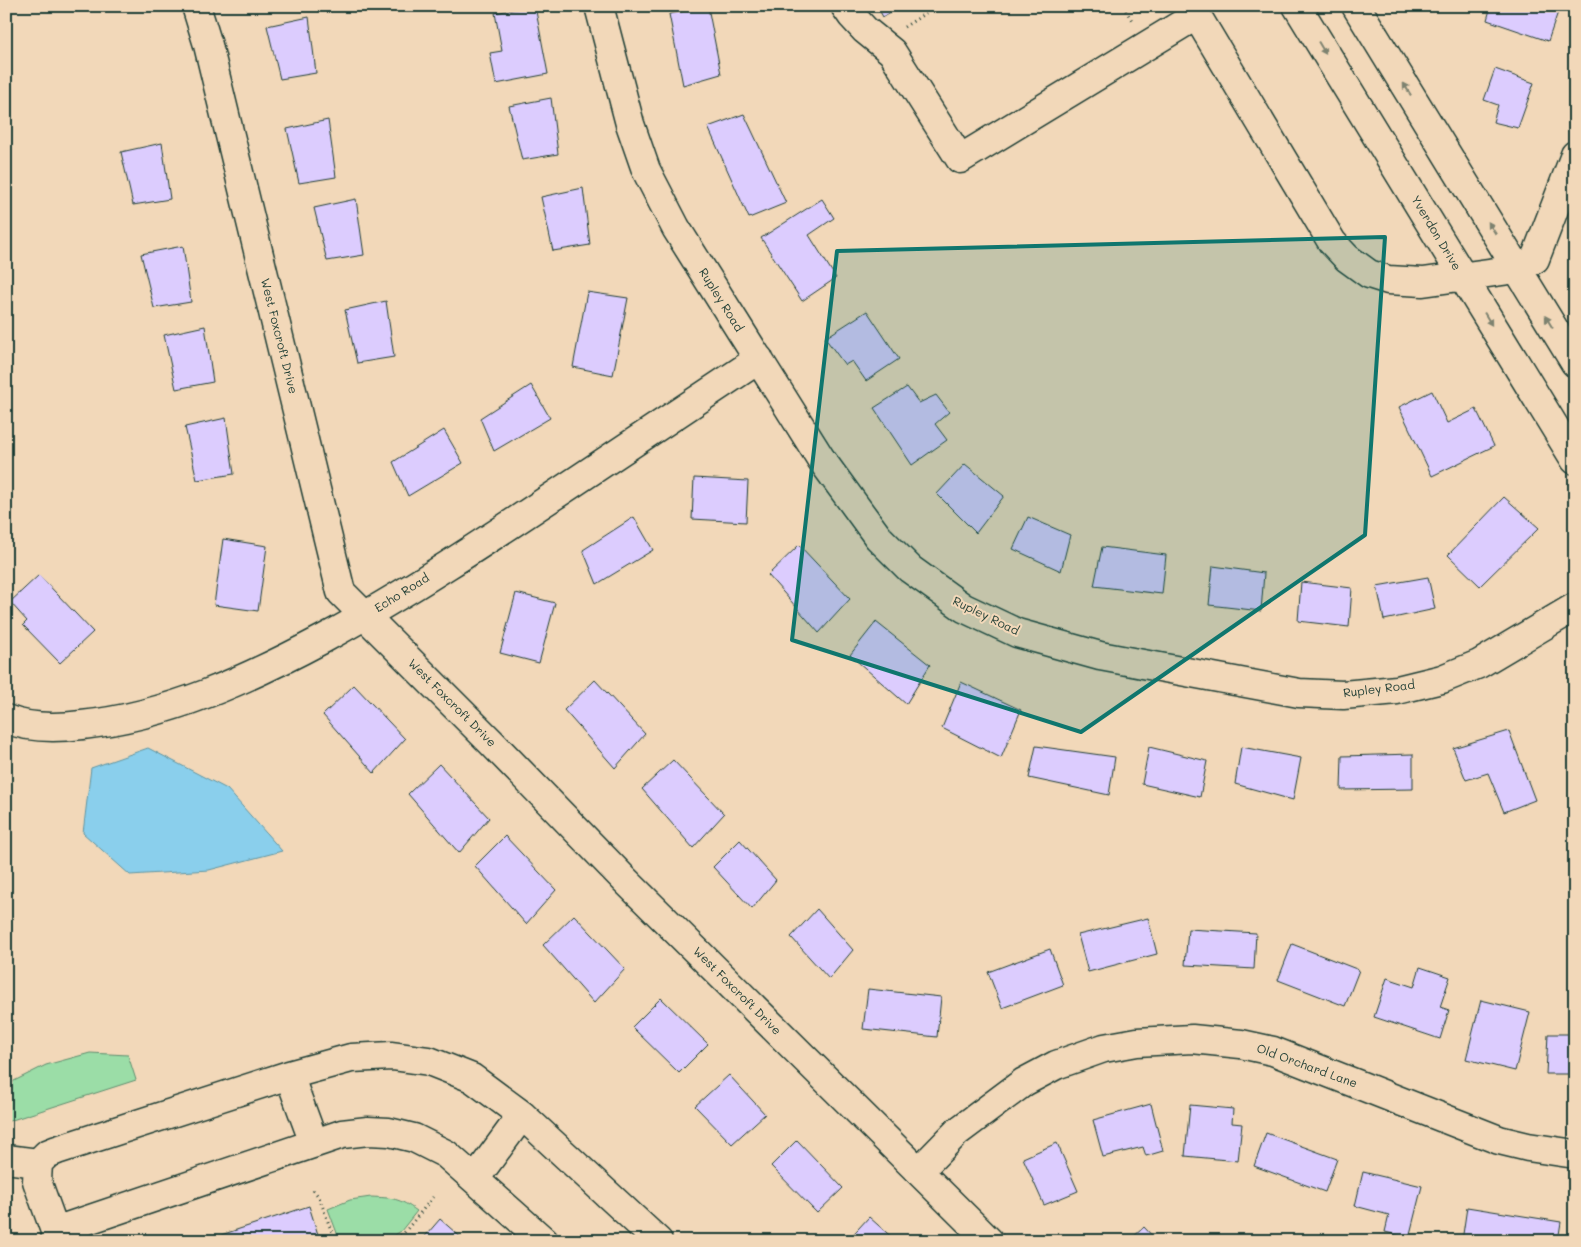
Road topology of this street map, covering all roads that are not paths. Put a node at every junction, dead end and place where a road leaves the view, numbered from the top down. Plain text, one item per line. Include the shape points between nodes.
1 (196, 6) edge
2 (599, 6) edge
3 (845, 6) edge
4 (1297, 6) edge
5 (1356, 6) edge
6 (1194, 11) edge
7 (1575, 155) edge
8 (1517, 269) junction
9 (1463, 277) junction
10 (759, 359) junction
11 (1575, 364) edge
12 (1575, 460) edge
13 (1575, 607) edge
14 (365, 616) junction
15 (6, 719) edge
16 (290, 1075) junction
17 (522, 1115) junction
18 (314, 1143) junction
19 (1575, 1154) edge
20 (6, 1159) edge
21 (38, 1163) junction
22 (919, 1171) junction
23 (475, 1179) junction
24 (544, 1241) edge
25 (658, 1241) edge
26 (989, 1241) edge

1 - 14 street, West Foxcroft Drive via 341,592
2 - 10 street, Rupley Road via 630,124 646,170 676,228
3 - 6 street via 865,30 892,52 960,159
4 -> 9 street, Yverdon Drive
8 -> 5 street
6 - 9 street via 1332,242 1346,258 1368,274 1388,280 1423,282
7 - 8 street via 1535,259
8 - 9 street
11 -> 8 street
9 -> 12 street, Yverdon Drive
10 - 13 street, Rupley Road via 822,459 878,537 928,584 964,608 1017,633 1100,656 1299,693 1343,694 1396,690 1442,679 1479,664
10 - 14 street, Echo Road via 510,525
14 - 15 street, Echo Road via 234,684 170,707 108,722 60,727
14 - 22 street, West Foxcroft Drive
16 - 17 street via 351,1058 392,1056 429,1061 472,1078
16 - 18 street
16 - 21 street via 57,1150
17 - 23 street
17 - 25 street
18 - 21 street via 55,1231 38,1181
18 - 23 street via 342,1134 390,1132 414,1138 446,1154
19 - 22 street, Old Orchard Lane via 1499,1140 1273,1051 1192,1039 1137,1042 1104,1048 1056,1065 1024,1082 958,1132
20 - 21 street
22 - 26 street, West Foxcroft Drive
23 - 24 street

